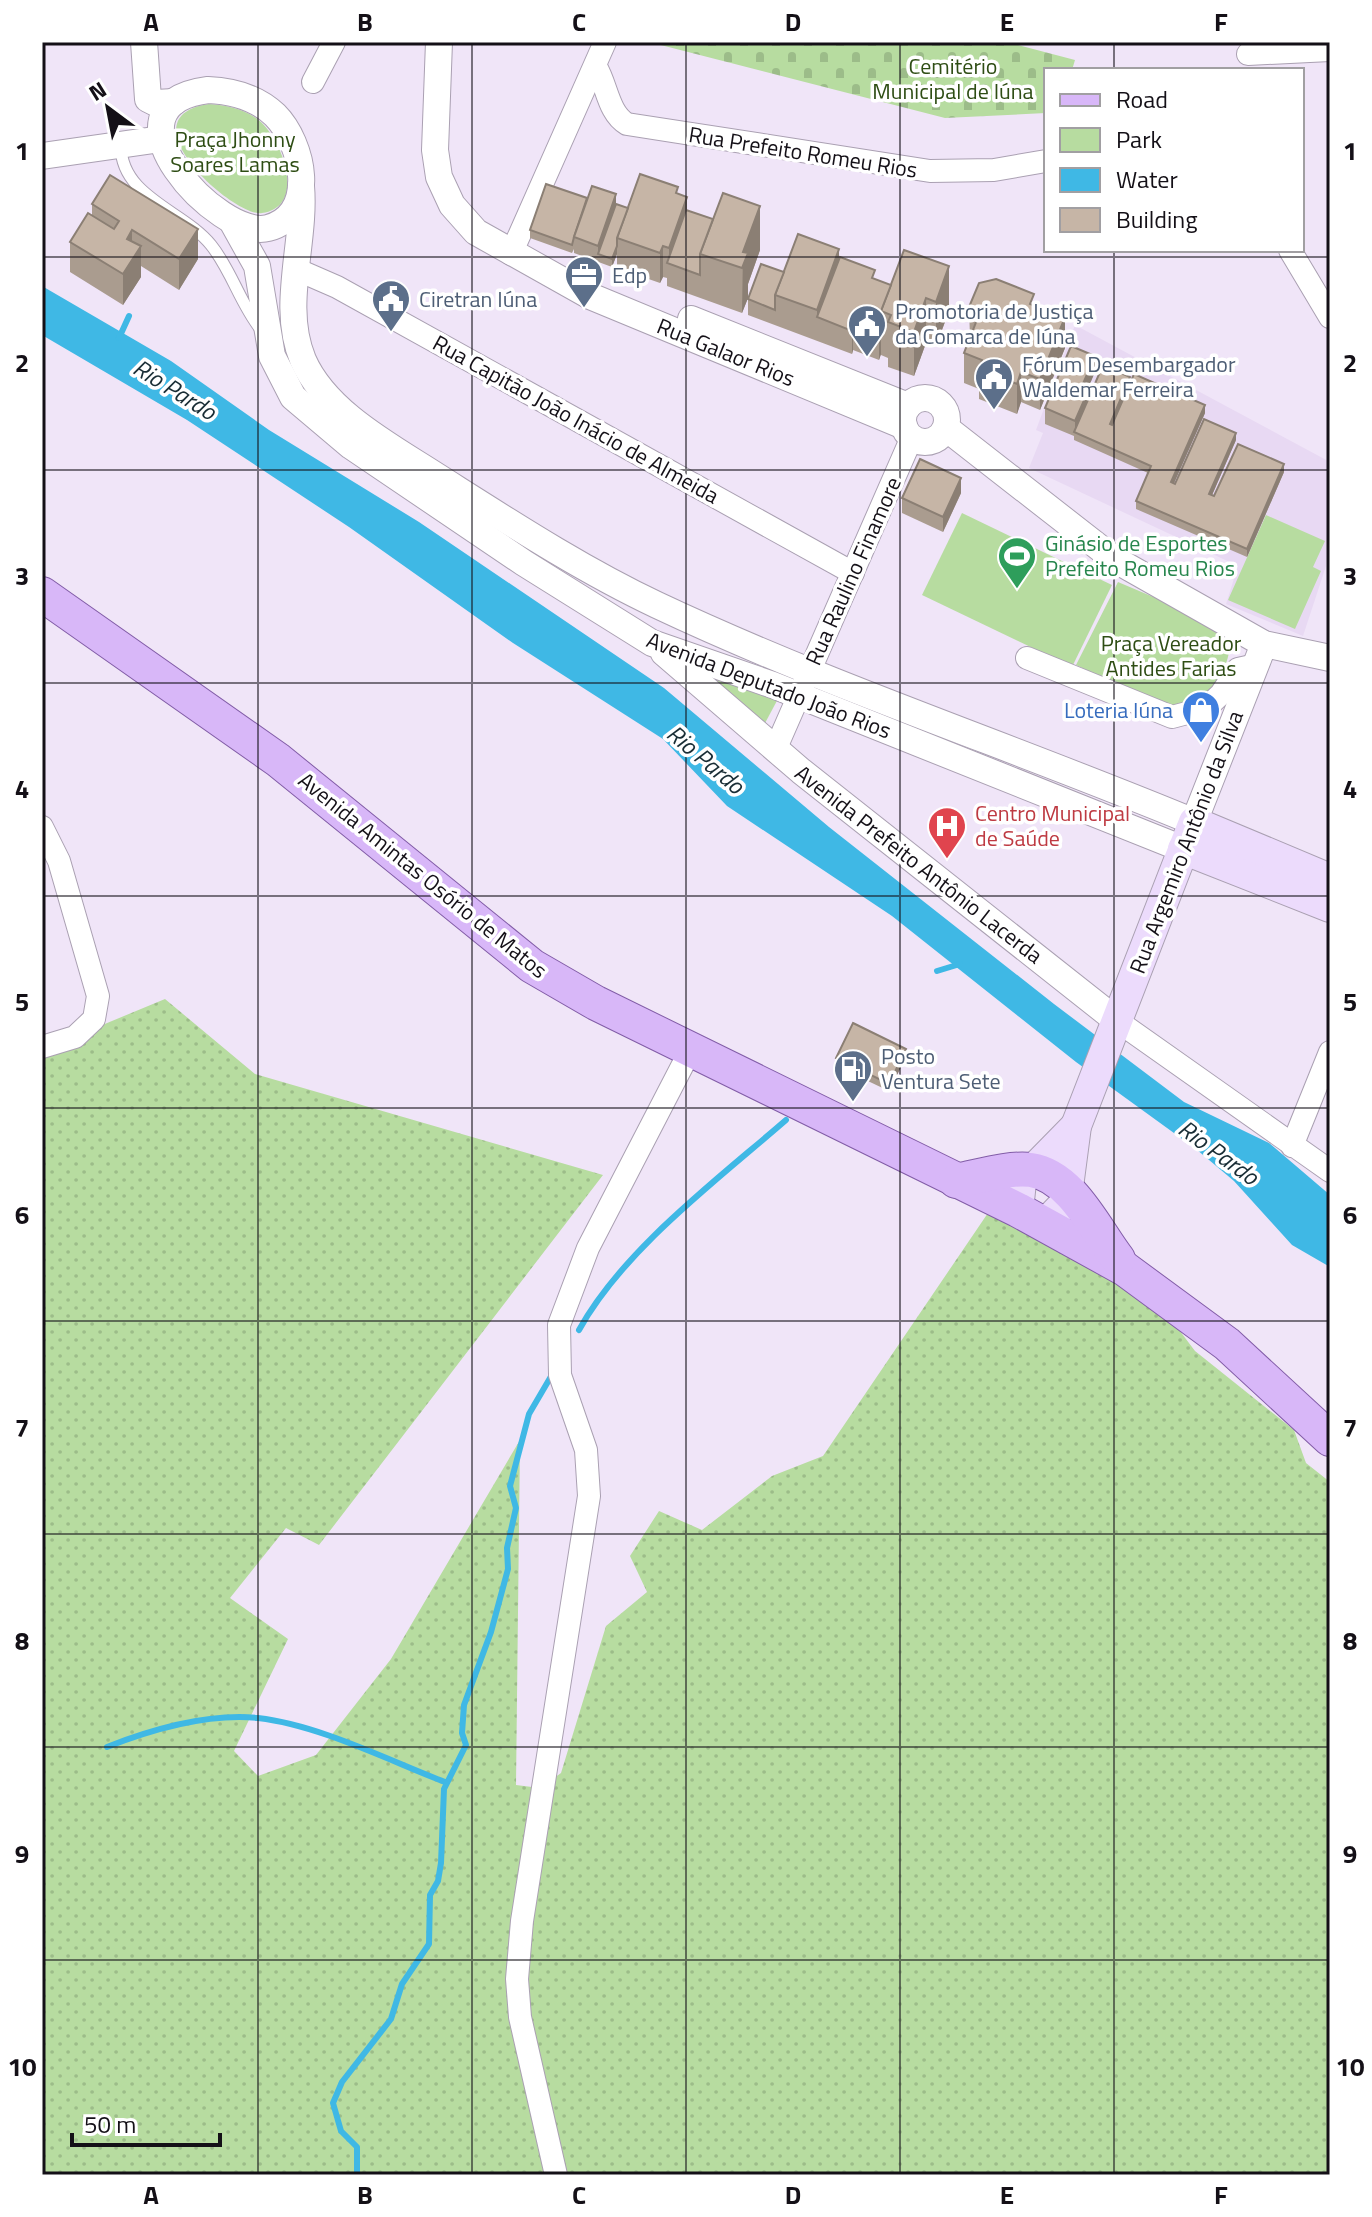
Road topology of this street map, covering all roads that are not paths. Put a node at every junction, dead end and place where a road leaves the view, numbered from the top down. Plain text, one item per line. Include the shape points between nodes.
1 (144, 42) edge
2 (334, 42) edge
3 (439, 42) edge
4 (605, 42) edge
5 (1330, 50) edge
6 (1248, 55) edge
7 (596, 67) junction
8 (313, 82) dead end
9 (174, 102) junction
10 (161, 139) junction
11 (122, 142) junction
12 (42, 156) edge
13 (1044, 161) edge
14 (301, 186) junction
15 (233, 223) junction
16 (1291, 252) edge
17 (511, 254) junction
18 (298, 270) junction
19 (1330, 317) edge
20 (269, 340) junction
21 (908, 423) junction
22 (946, 428) junction
23 (853, 573) junction
24 (42, 594) edge
25 (652, 643) junction
26 (1260, 654) junction
27 (1027, 658) dead end
28 (1330, 658) edge
29 (809, 670) junction
30 (799, 697) junction
31 (775, 750) junction
32 (42, 827) edge
33 (1188, 836) junction
34 (1330, 879) edge
35 (1330, 907) edge
36 (1112, 1030) junction
37 (42, 1047) edge
38 (691, 1049) junction
39 (1330, 1052) edge
40 (1078, 1122) junction
41 (1292, 1146) junction
42 (1032, 1170) junction
43 (1330, 1171) edge
44 (956, 1181) junction
45 (1070, 1192) junction
46 (1031, 1218) junction
47 (1125, 1269) junction
48 (1330, 1439) edge
49 (556, 2175) edge

1 - 9 street via 148,99
2 - 8 street
3 - 17 street, Rua Galaor Rios via 435,150 444,193 476,232
4 - 7 street
5 - 6 street
7 - 13 street, Rua Prefeito Romeu Rios via 615,114 627,124 930,171 994,170
7 - 17 street
9 - 10 street via 164,118
9 - 14 street via 192,92 237,93 264,107 287,125
10 - 11 street
10 - 15 street via 171,165
11 - 12 street
11 - 20 lane via 121,157 133,180 210,243 243,306
14 - 15 street via 298,204 281,222 257,229
14 - 18 street, Avenida Deputado João Rios via 304,215
15 - 20 street, Avenida Deputado João Rios via 257,266
16 - 19 street
17 - 21 street, Rua Galaor Rios via 590,296
18 - 23 street, Rua Capitão João Inácio de Almeida
18 - 29 street, Avenida Deputado João Rios via 296,328 303,361 320,387 363,426 588,569
20 - 25 street, Avenida Deputado João Rios via 293,397 322,425
21 - 22 street via 927,442
21 - 22 street, Rua Galaor Rios via 920,398 934,399 944,408
21 - 23 street, Rua Raulino Finamore
22 - 26 street, Rua Galaor Rios via 1098,548
23 - 29 street, Rua Raulino Finamore
24 - 38 main road, Avenida Amintas Osório de Matos via 278,760 532,966
25 - 30 street, Avenida Deputado João Rios
25 - 31 street, Avenida Prefeito Antônio Lacerda
26 - 27 street via 1238,669 1206,708 1172,717
26 - 28 street, Rua Galaor Rios
26 - 33 street, Rua Argemiro Antônio da Silva
29 - 30 street, Rua Raulino Finamore
29 - 33 street, Avenida Deputado João Rios
30 - 31 street, Rua Raulino Finamore
30 - 33 street, Avenida Deputado João Rios
31 - 36 street, Avenida Prefeito Antônio Lacerda
32 - 37 street via 59,861 98,996 94,1019 75,1037
33 - 34 main road, Avenida Deputado João Rios
33 - 35 main road, Avenida Deputado João Rios
33 - 36 main road, Rua Argemiro Antônio da Silva
36 - 40 main road, Rua Argemiro Antônio da Silva
36 - 41 street
38 - 44 main road, Avenida Amintas Osório de Matos
38 - 49 street via 588,1248 559,1325 560,1375 586,1450 589,1496 517,1979 524,2049
39 - 41 street
40 - 42 main road
40 - 45 main road
41 - 43 street
42 - 44 main road
42 - 45 main road
42 - 46 main road via 1019,1189
44 - 46 main road, Avenida Amintas Osório de Matos
45 - 46 main road via 1061,1210
45 - 47 main road
46 - 47 main road, Avenida Amintas Osório de Matos
47 - 48 main road via 1227,1344

